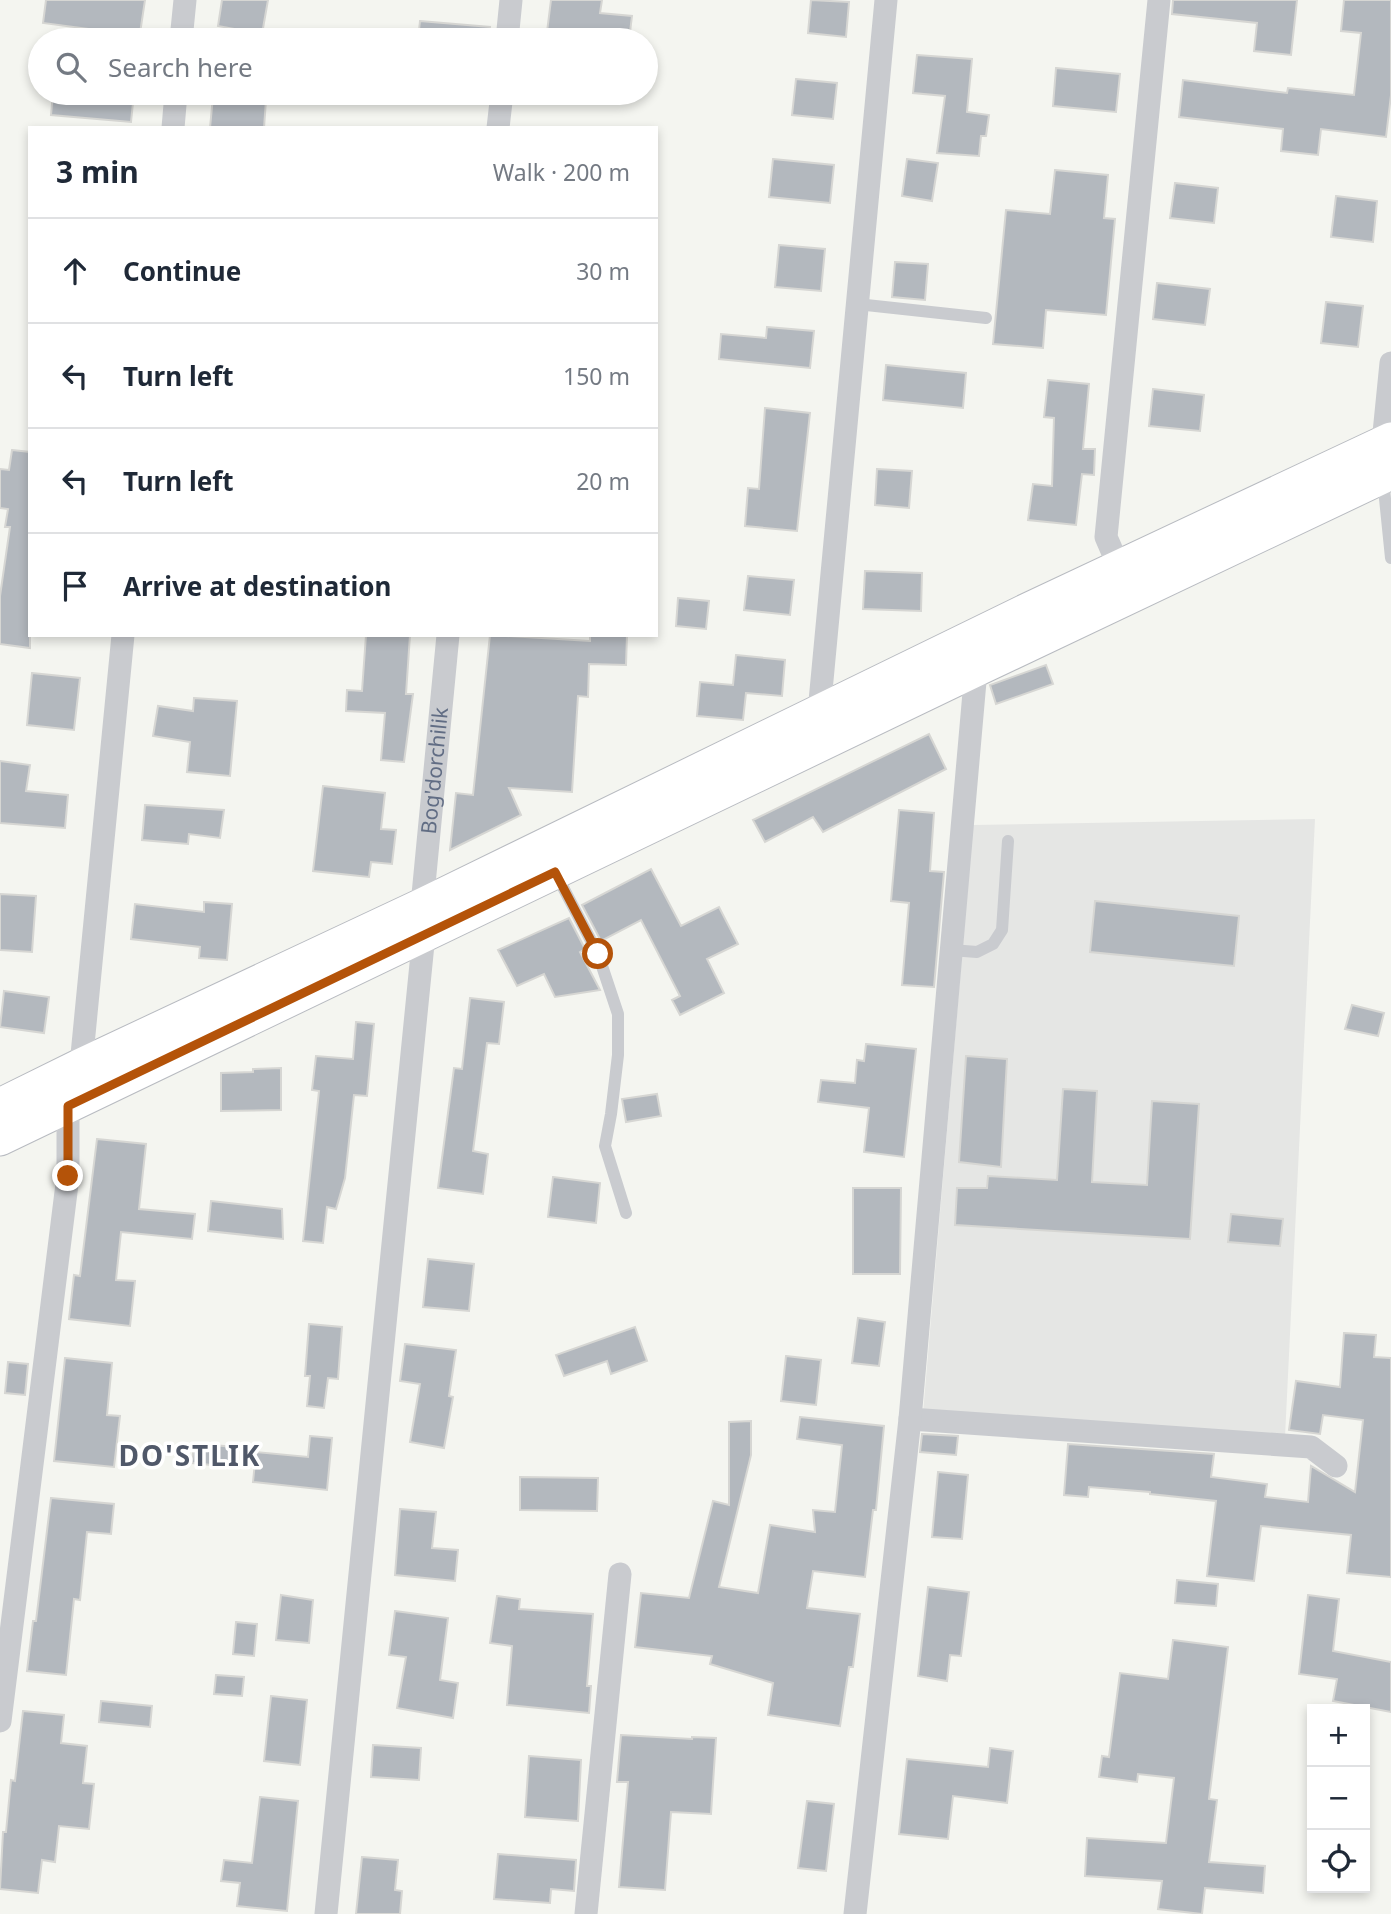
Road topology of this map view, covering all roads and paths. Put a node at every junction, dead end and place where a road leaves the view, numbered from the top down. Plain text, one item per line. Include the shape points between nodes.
1 (185, 0) edge
2 (511, 0) edge
3 (886, 0) edge
4 (1159, 0) edge
5 (182, 28) edge
6 (508, 28) edge
7 (175, 105) edge
8 (501, 105) edge
9 (173, 126) edge
10 (498, 126) edge
11 (857, 304) junction
12 (986, 318) dead end
13 (1391, 363) edge
14 (1387, 458) edge
15 (1391, 558) edge
16 (1119, 567) junction
17 (123, 637) edge
18 (448, 637) edge
19 (976, 670) junction
20 (819, 712) junction
21 (1008, 841) dead end
22 (555, 872) junction
23 (423, 920) junction
24 (951, 950) junction
25 (81, 1065) junction
26 (0, 1105) edge
27 (68, 1106) junction
28 (0, 1139) edge
29 (626, 1213) dead end
30 (910, 1419) junction
31 (1336, 1466) dead end
32 (620, 1574) dead end
33 (0, 1721) edge
34 (326, 1914) edge
35 (586, 1914) edge
36 (855, 1914) edge

1 - 5 street
2 - 6 street
3 - 11 street
4 - 16 street via 1106,537
7 - 9 street
8 - 10 street
11 - 12 lane
11 - 20 street
13 - 14 street
14 - 15 lane
14 - 16 main road
14 - 19 main road
16 - 20 main road
17 - 25 street
18 - 23 street, Bog'dorchilik
19 - 22 main road
19 - 24 street
20 - 23 main road
21 - 24 lane via 1002,930 993,944 978,952
22 - 23 main road
22 - 29 lane via 598,954 618,1014 618,1055 605,1146
23 - 25 main road
23 - 27 main road
23 - 34 street, Bog'dorchilik
24 - 30 street
25 - 26 main road
27 - 28 main road
27 - 33 street via 68,1176
30 - 31 street via 1311,1447
30 - 36 street
32 - 35 street

